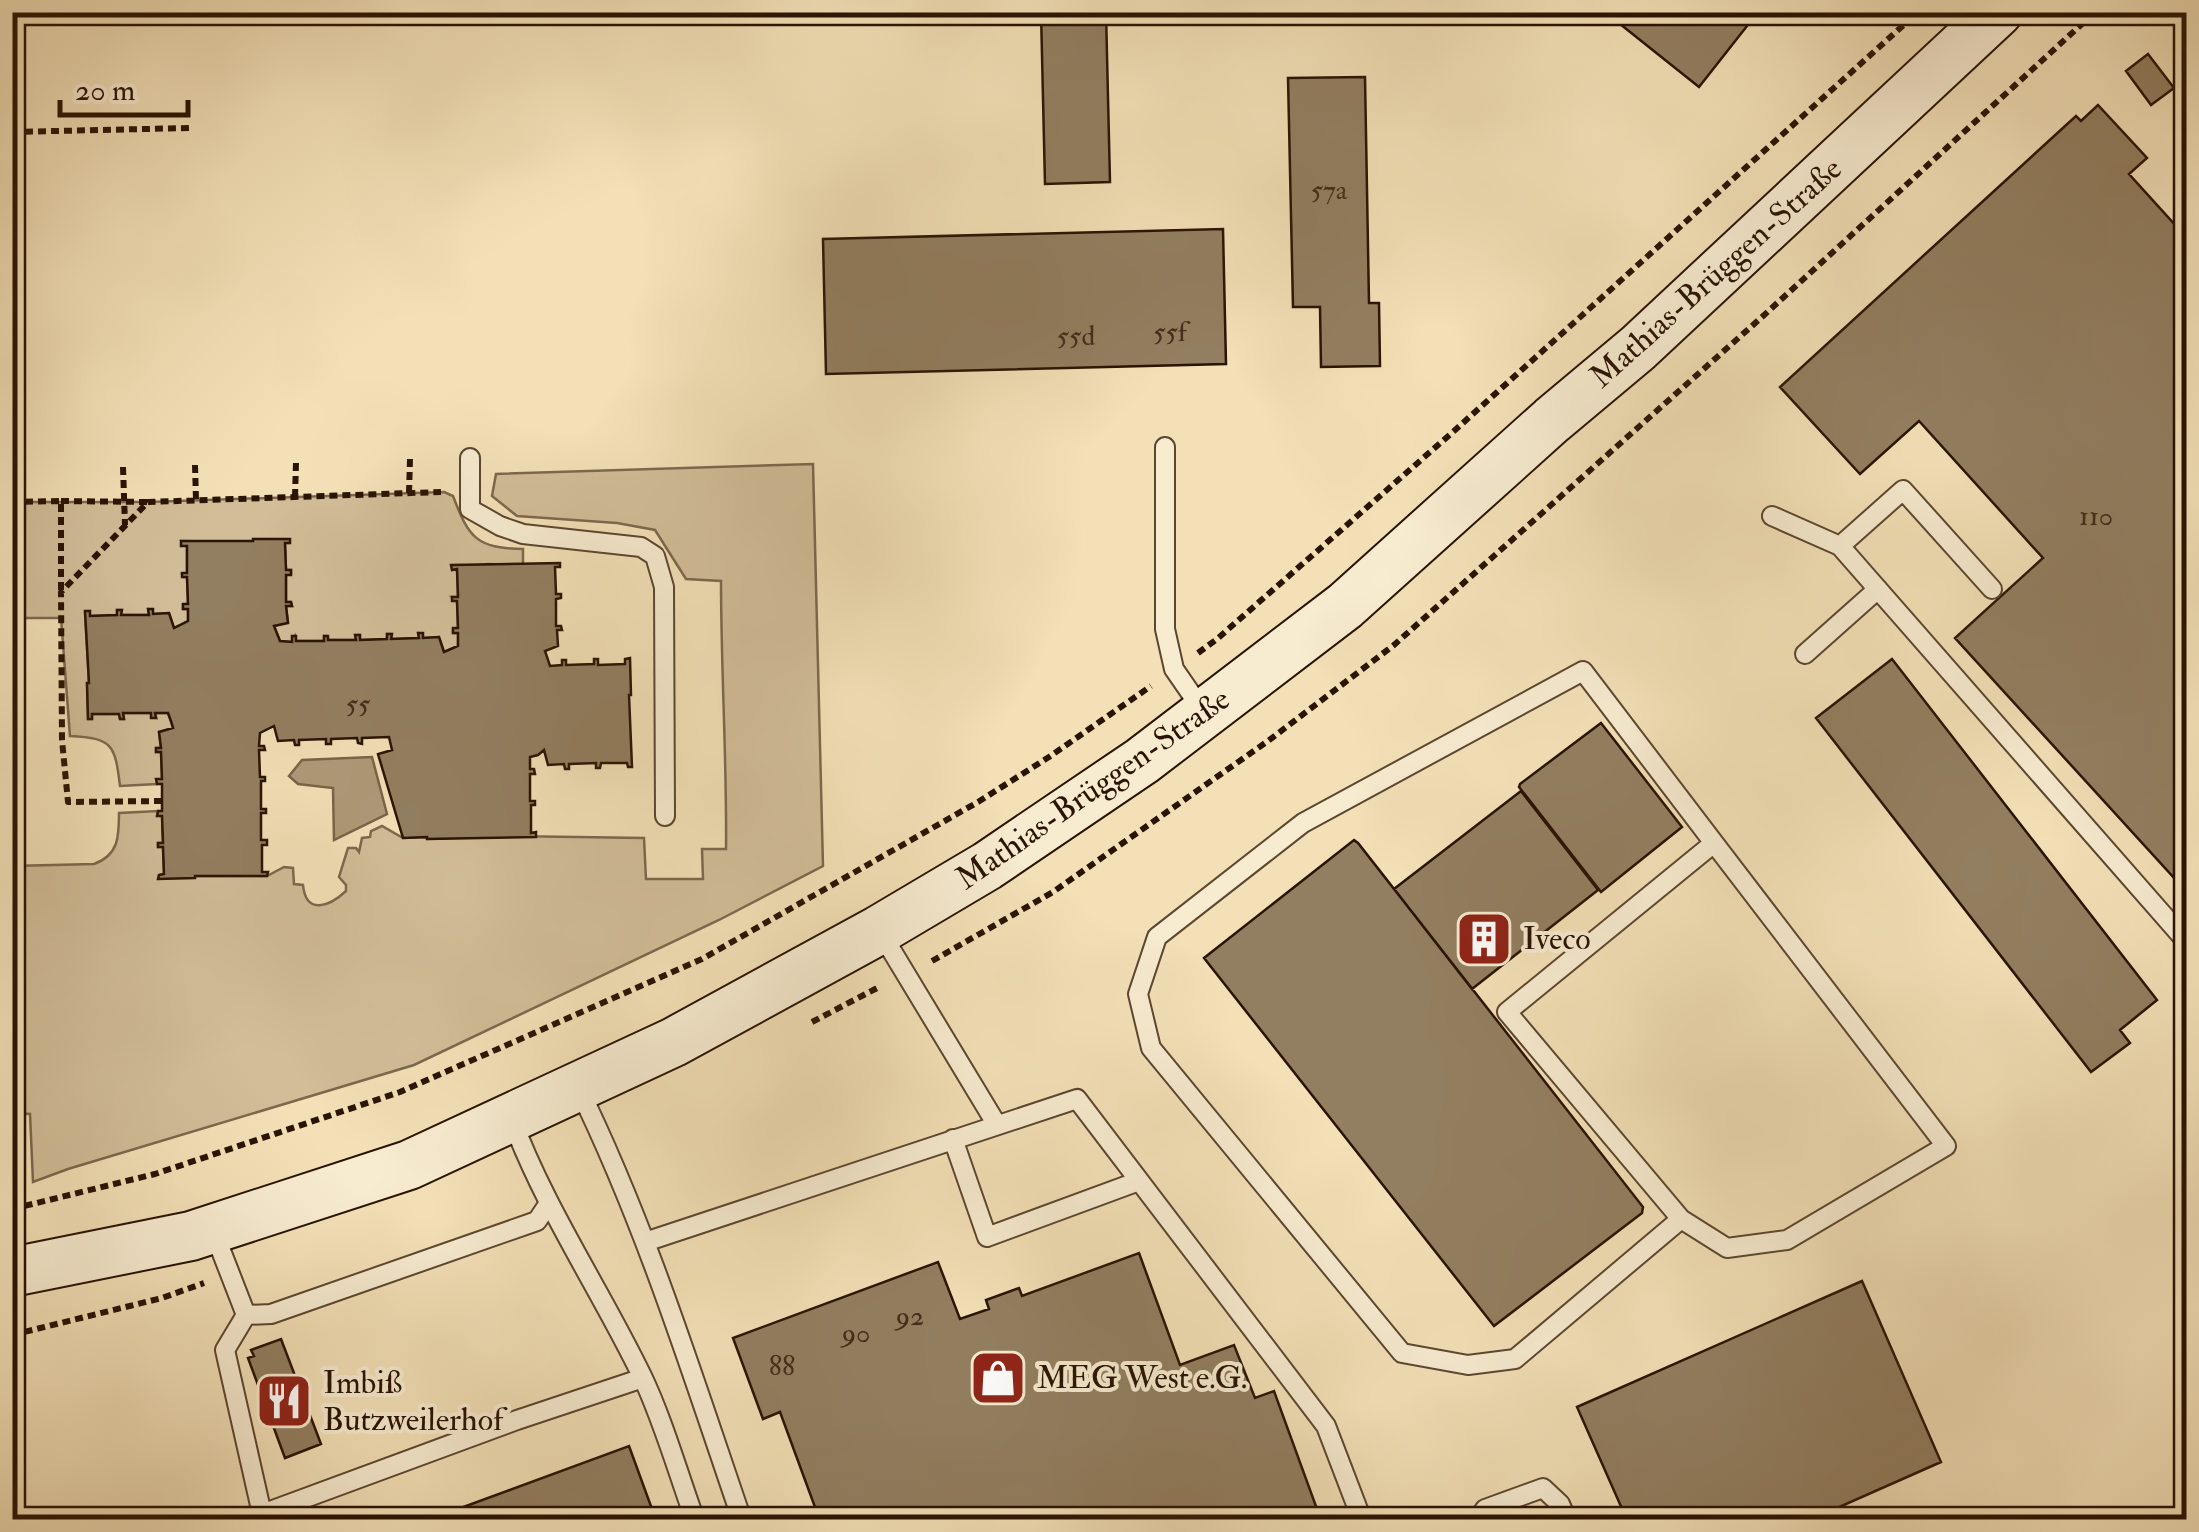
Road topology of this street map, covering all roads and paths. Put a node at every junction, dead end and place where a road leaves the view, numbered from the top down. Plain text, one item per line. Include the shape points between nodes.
1 (1918, 12) edge
2 (1998, 12) edge
3 (2096, 12) edge
4 (190, 128) dead end
5 (12, 132) edge
6 (1679, 392) dead end
7 (1165, 447) dead end
8 (470, 458) joint
9 (410, 459) dead end
10 (296, 462) dead end
11 (195, 465) dead end
12 (123, 467) dead end
13 (409, 493) junction
14 (295, 497) junction
15 (196, 500) junction
16 (61, 501) junction
17 (12, 502) edge
18 (124, 502) junction
19 (148, 502) junction
20 (1772, 516) dead end
21 (124, 526) junction
22 (1840, 546) junction
23 (1992, 589) dead end
24 (1878, 590) junction
25 (61, 592) junction
26 (1805, 654) dead end
27 (1174, 669) junction
28 (1204, 713) junction
29 (162, 801) dead end
30 (665, 816) dead end
31 (1714, 842) junction
32 (879, 930) junction
33 (2186, 941) edge
34 (578, 1087) junction
35 (511, 1117) junction
36 (997, 1125) junction
37 (953, 1140) junction
38 (1139, 1182) junction
39 (548, 1203) junction
40 (12, 1209) edge
41 (1681, 1219) junction
42 (212, 1229) junction
43 (646, 1242) junction
44 (12, 1272) edge
45 (246, 1316) junction
46 (643, 1378) junction
47 (263, 1517) edge
48 (695, 1520) edge
49 (742, 1520) edge
50 (1362, 1520) edge
51 (1478, 1520) edge
52 (1566, 1520) edge

1 - 27 path via 1218,640
2 - 28 street, Mathias-Brüggen-Straße via 1638,348 1346,606
3 - 6 path
4 - 5 path
7 - 27 lane via 1165,629
8 - 13 path via 444,492
8 - 30 lane via 470,509 500,526 641,548 654,556 664,587
9 - 13 path
10 - 14 path
11 - 15 path
12 - 18 path
13 - 14 path
14 - 15 path
15 - 19 path
16 - 17 path
16 - 18 path
16 - 25 path
18 - 19 path
18 - 21 path
19 - 21 path
20 - 22 lane
21 - 25 path
22 - 23 lane via 1902,490
22 - 24 lane
24 - 26 lane
24 - 33 lane
25 - 29 path via 68,802
27 - 28 lane
27 - 40 path via 978,802 702,959 400,1092 156,1174
28 - 32 street, Mathias-Brüggen-Straße via 987,866
31 - 41 lane via 1507,1012
31 - 41 lane via 1946,1146 1787,1240 1728,1248
31 - 41 lane via 1583,671 1304,823 1157,937 1138,994 1151,1048 1402,1352 1468,1365 1515,1359
32 - 34 street, Mathias-Brüggen-Straße
32 - 36 lane
34 - 35 street, Mathias-Brüggen-Straße
34 - 43 lane
35 - 39 lane
35 - 42 street, Mathias-Brüggen-Straße via 409,1165
36 - 37 lane
36 - 38 lane via 1077,1099
37 - 38 lane via 987,1237
37 - 43 lane
38 - 50 lane via 1326,1426
39 - 45 lane via 538,1221 271,1314
39 - 46 lane
42 - 44 street, Mathias-Brüggen-Straße
42 - 45 lane
43 - 49 lane
45 - 47 lane via 225,1350
46 - 47 lane
46 - 48 lane
51 - 52 lane via 1485,1509 1543,1488

